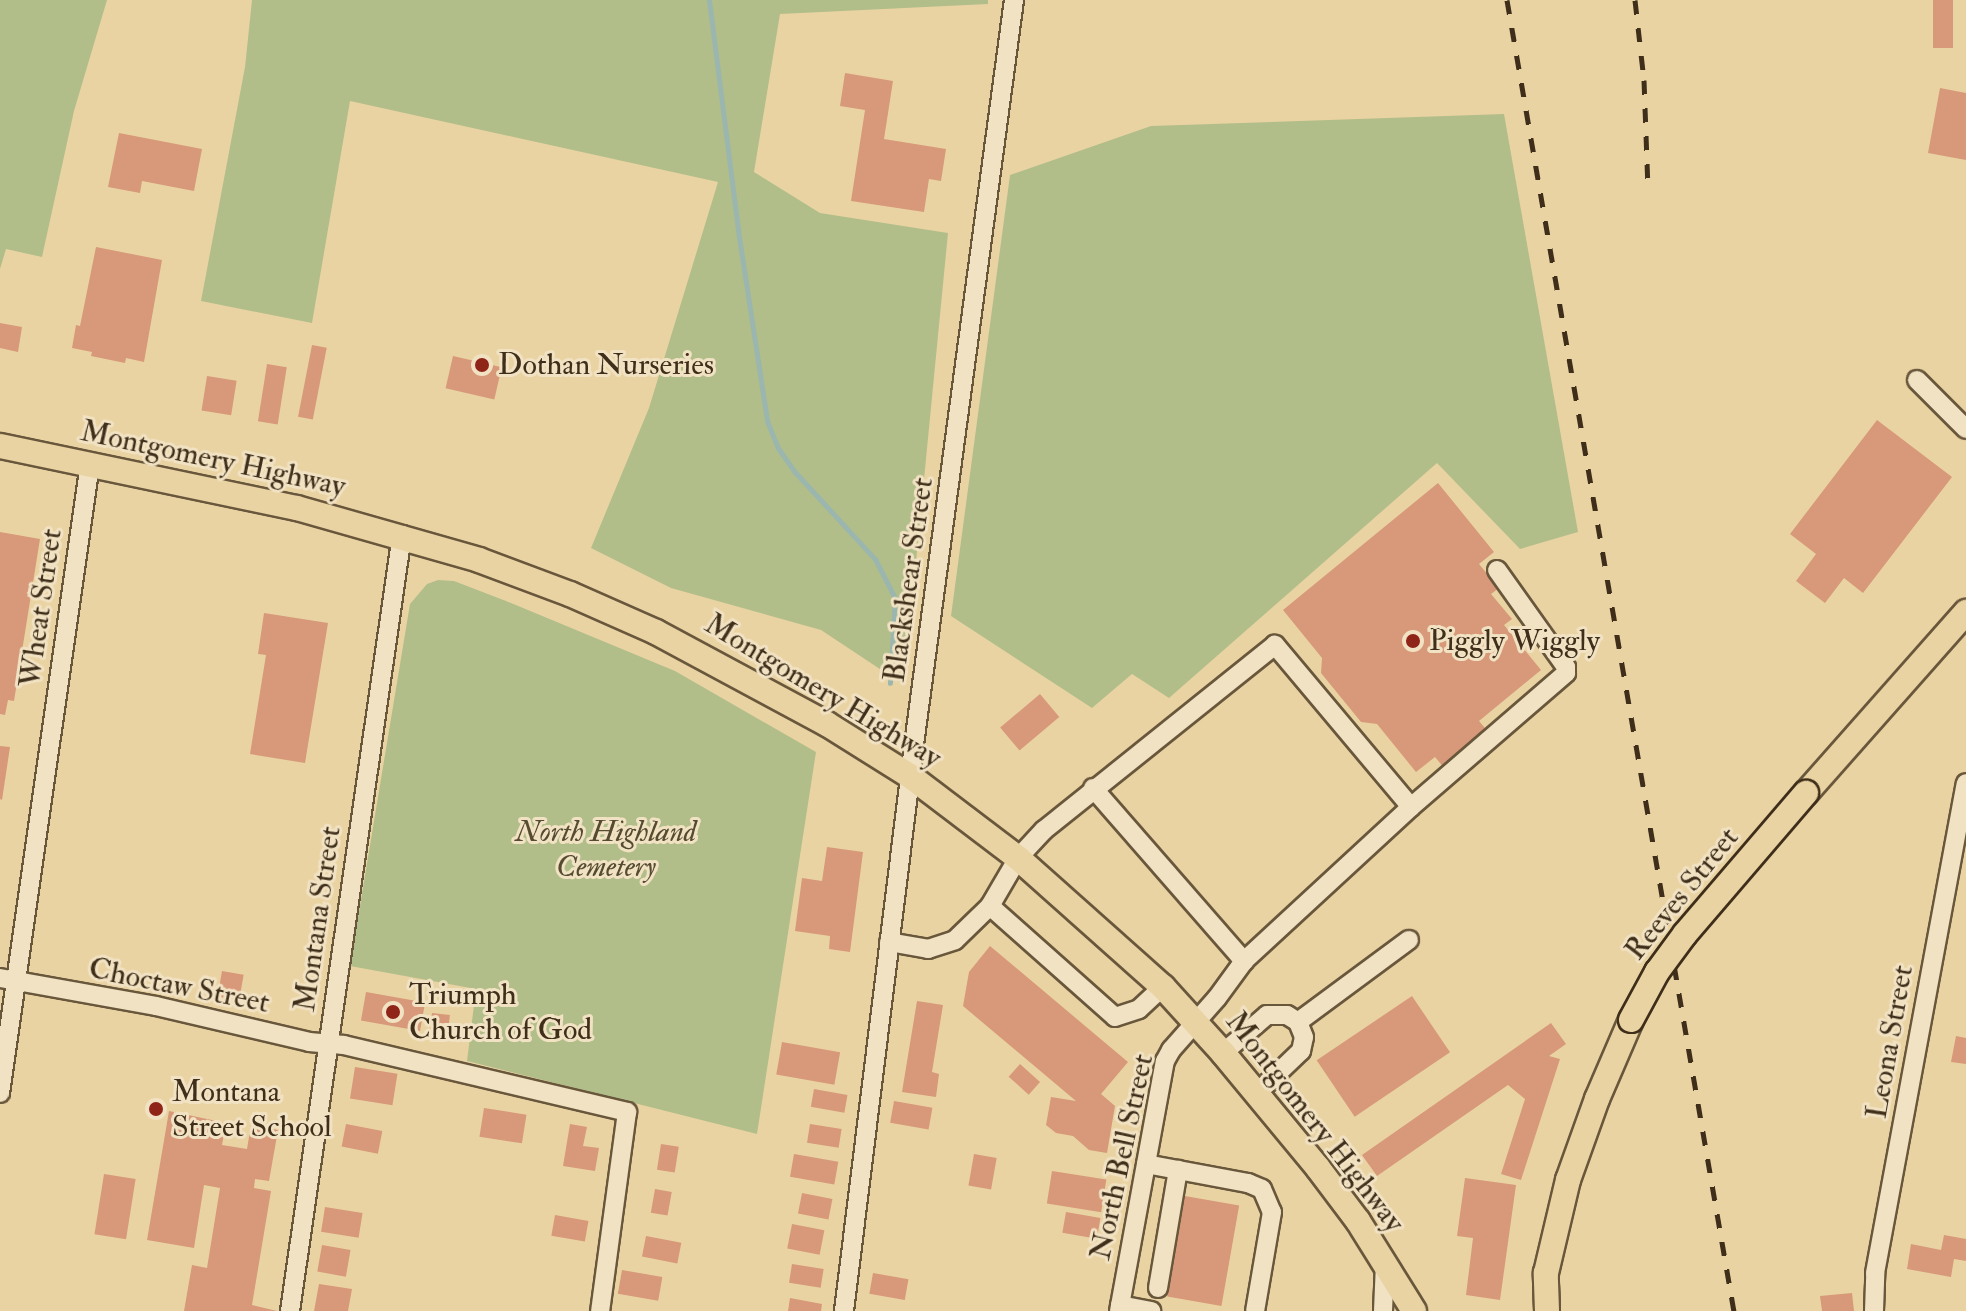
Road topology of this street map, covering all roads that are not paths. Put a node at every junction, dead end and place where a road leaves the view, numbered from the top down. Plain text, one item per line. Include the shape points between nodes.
1 (1014, 0) edge
2 (1917, 380) dead end
3 (1966, 429) edge
4 (0, 446) edge
5 (90, 464) junction
6 (402, 535) junction
7 (1497, 570) dead end
8 (1966, 612) edge
9 (910, 776) junction
10 (1966, 783) edge
11 (1093, 788) junction
12 (1411, 807) junction
13 (1018, 858) junction
14 (990, 906) junction
15 (1409, 940) dead end
16 (889, 942) junction
17 (1244, 961) junction
18 (8, 981) edge
19 (1163, 987) junction
20 (1195, 1021) junction
21 (1298, 1022) junction
22 (328, 1044) junction
23 (1223, 1053) junction
24 (0, 1093) edge
25 (1257, 1093) junction
26 (1146, 1164) junction
27 (1178, 1170) junction
28 (1385, 1263) junction
29 (1546, 1273) junction
30 (1158, 1288) dead end
31 (1120, 1308) edge
32 (290, 1311) edge
33 (600, 1311) edge
34 (844, 1311) edge
35 (1151, 1311) edge
36 (1255, 1311) edge
37 (1383, 1311) edge
38 (1414, 1311) edge
39 (1533, 1311) edge
40 (1547, 1311) edge
41 (1874, 1311) edge

1 - 9 street, Blackshear Street
2 - 3 street
4 - 5 main road, Montgomery Highway
5 - 6 main road, Montgomery Highway
5 - 18 street, Wheat Street
6 - 9 main road, Montgomery Highway via 518,574 646,627 746,677
6 - 22 street, Montana Street
7 - 12 street, North Bell Street via 1566,673
8 - 29 main road, Reeves Street, bridge via 1657,972 1581,1139
9 - 13 main road, Montgomery Highway
9 - 16 street, Blackshear Street
10 - 41 street, Leona Street via 1875,1273
11 - 12 street via 1275,645
11 - 13 street
11 - 17 street
12 - 17 street, North Bell Street
13 - 14 street
13 - 19 main road, Montgomery Highway
14 - 16 street via 955,940 928,949
14 - 19 street via 1115,1017 1139,1009
15 - 21 street
16 - 34 street, Blackshear Street
17 - 20 street, North Bell Street
18 - 22 street, Choctaw Street via 156,1006
18 - 24 street, Wheat Street
19 - 20 main road, Montgomery Highway
20 - 23 main road, Montgomery Highway
20 - 26 street, North Bell Street via 1165,1061
21 - 23 street via 1287,1015 1267,1015
21 - 25 street via 1304,1037 1301,1051
22 - 32 street, Montana Street
22 - 33 street, Choctaw Street via 627,1112
23 - 25 main road, Montgomery Highway
25 - 28 main road, Montgomery Highway
26 - 27 street
26 - 31 street, North Bell Street
27 - 30 street
27 - 36 street via 1248,1183 1262,1189 1268,1199 1272,1218
28 - 37 street
28 - 38 main road, Montgomery Highway
29 - 39 main road, Reeves Street via 1534,1295
29 - 40 main road, Reeves Street
31 - 35 street

